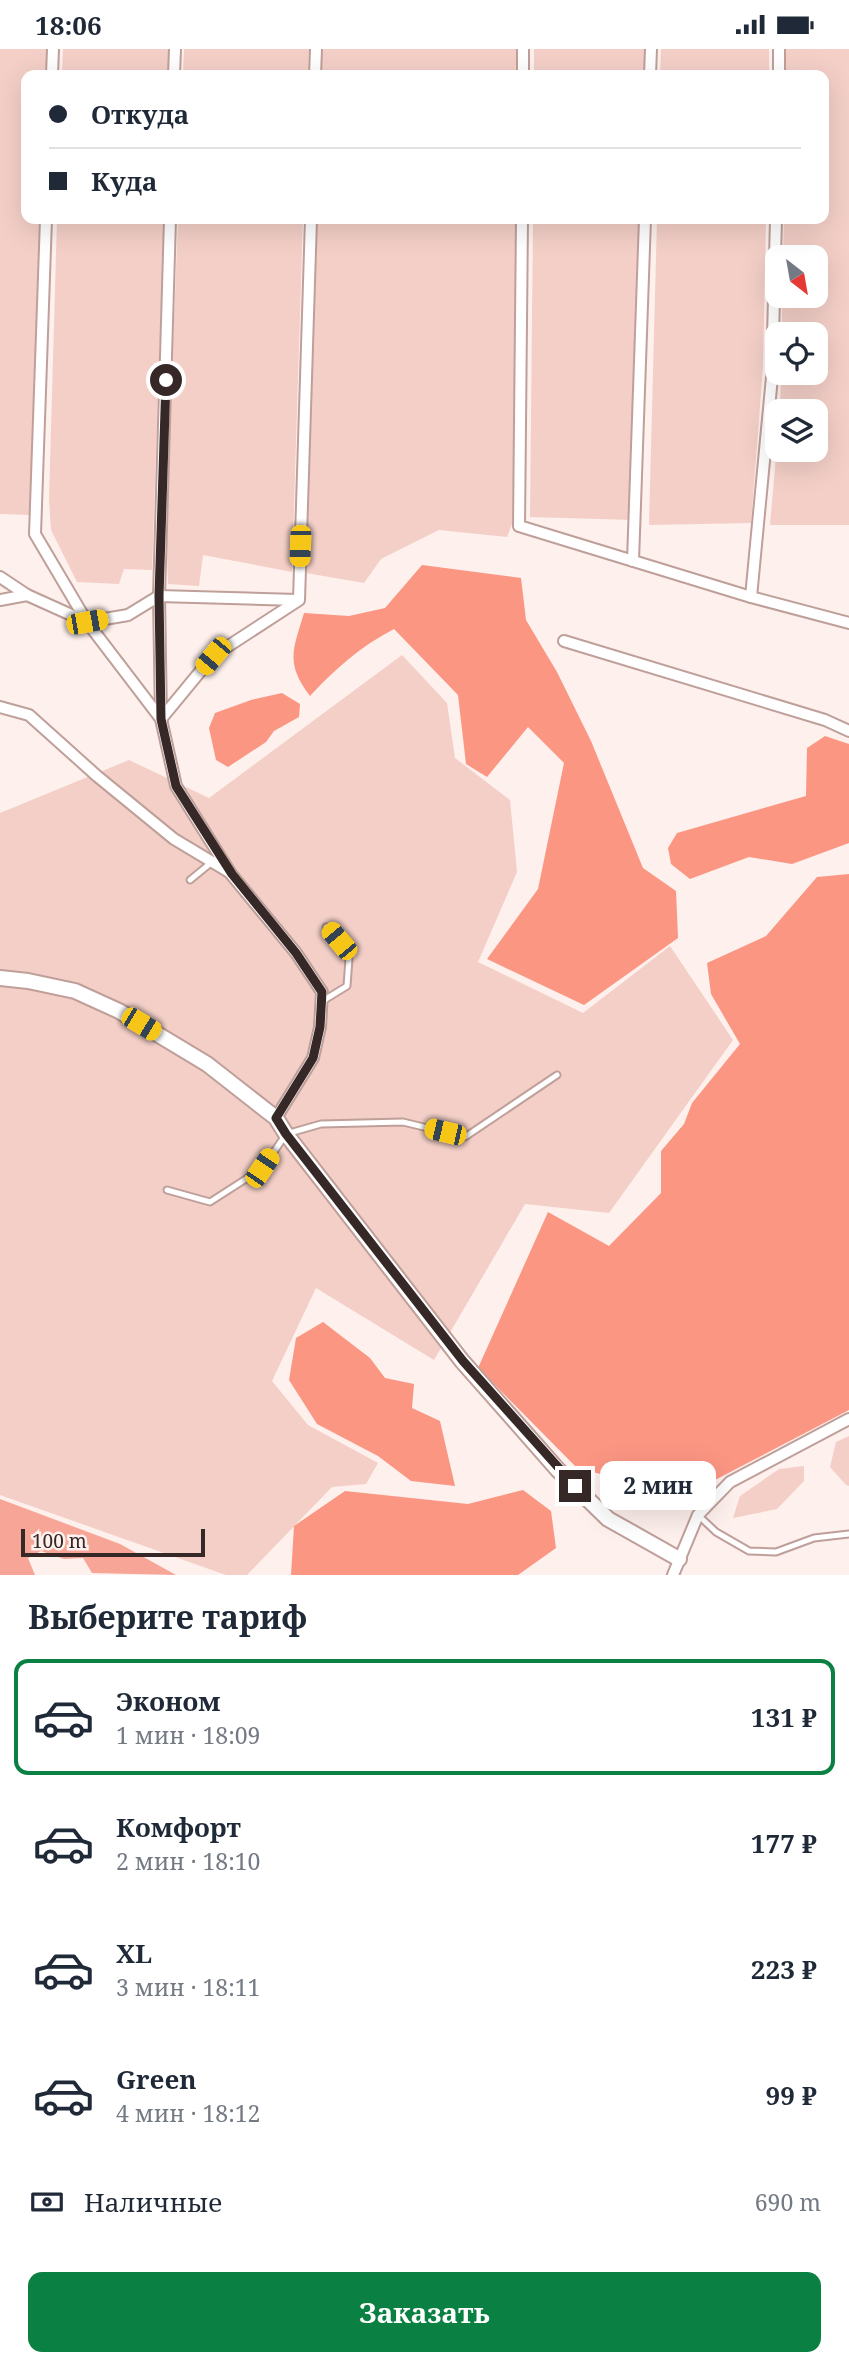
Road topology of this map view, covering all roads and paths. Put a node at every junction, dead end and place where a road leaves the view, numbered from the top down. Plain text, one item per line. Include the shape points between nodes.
1 (53, 49) edge
2 (175, 49) edge
3 (316, 49) edge
4 (523, 49) edge
5 (650, 49) edge
6 (779, 49) edge
7 (52, 70) edge
8 (174, 70) edge
9 (315, 70) edge
10 (523, 70) edge
11 (650, 70) edge
12 (779, 70) edge
13 (46, 224) edge
14 (170, 224) edge
15 (311, 224) edge
16 (522, 224) edge
17 (645, 224) edge
18 (776, 224) edge
19 (633, 561) junction
20 (0, 577) edge
21 (27, 594) junction
22 (159, 596) junction
23 (751, 597) junction
24 (0, 600) edge
25 (299, 600) junction
26 (87, 622) junction
27 (849, 623) edge
28 (564, 641) dead end
29 (0, 707) edge
30 (161, 719) junction
31 (849, 731) edge
32 (212, 862) junction
33 (232, 874) junction
34 (190, 880) dead end
35 (327, 927) dead end
36 (0, 978) edge
37 (321, 1002) junction
38 (557, 1075) dead end
39 (276, 1118) junction
40 (286, 1134) junction
41 (166, 1190) dead end
42 (849, 1419) edge
43 (698, 1515) junction
44 (849, 1534) edge
45 (679, 1559) junction
46 (673, 1575) edge

1 - 7 street
2 - 8 street
3 - 9 street
4 - 10 street
5 - 11 street
6 - 12 street
13 - 26 street via 35,534
14 - 22 street
15 - 25 street
16 - 19 street via 519,526
17 - 19 street
18 - 23 street via 772,377
19 - 23 street
20 - 21 street
21 - 24 street
21 - 26 street
22 - 25 street
22 - 26 street via 128,615
22 - 30 street
23 - 27 street
25 - 30 street via 213,656
26 - 30 street
28 - 31 street
29 - 32 street via 29,715 174,839
30 - 33 street via 176,786
32 - 33 street
32 - 34 lane
33 - 37 street via 296,953 322,992
35 - 37 lane via 349,959 347,986
36 - 39 street via 75,991 120,1011 207,1064
37 - 39 street via 313,1058
38 - 40 lane via 465,1137 403,1122 321,1124
39 - 40 street
40 - 41 lane via 262,1168 210,1202
40 - 45 street via 463,1361 558,1470 608,1519
42 - 43 street via 730,1482
43 - 44 lane via 716,1532 750,1551 776,1552 814,1538
43 - 45 street
45 - 46 street

